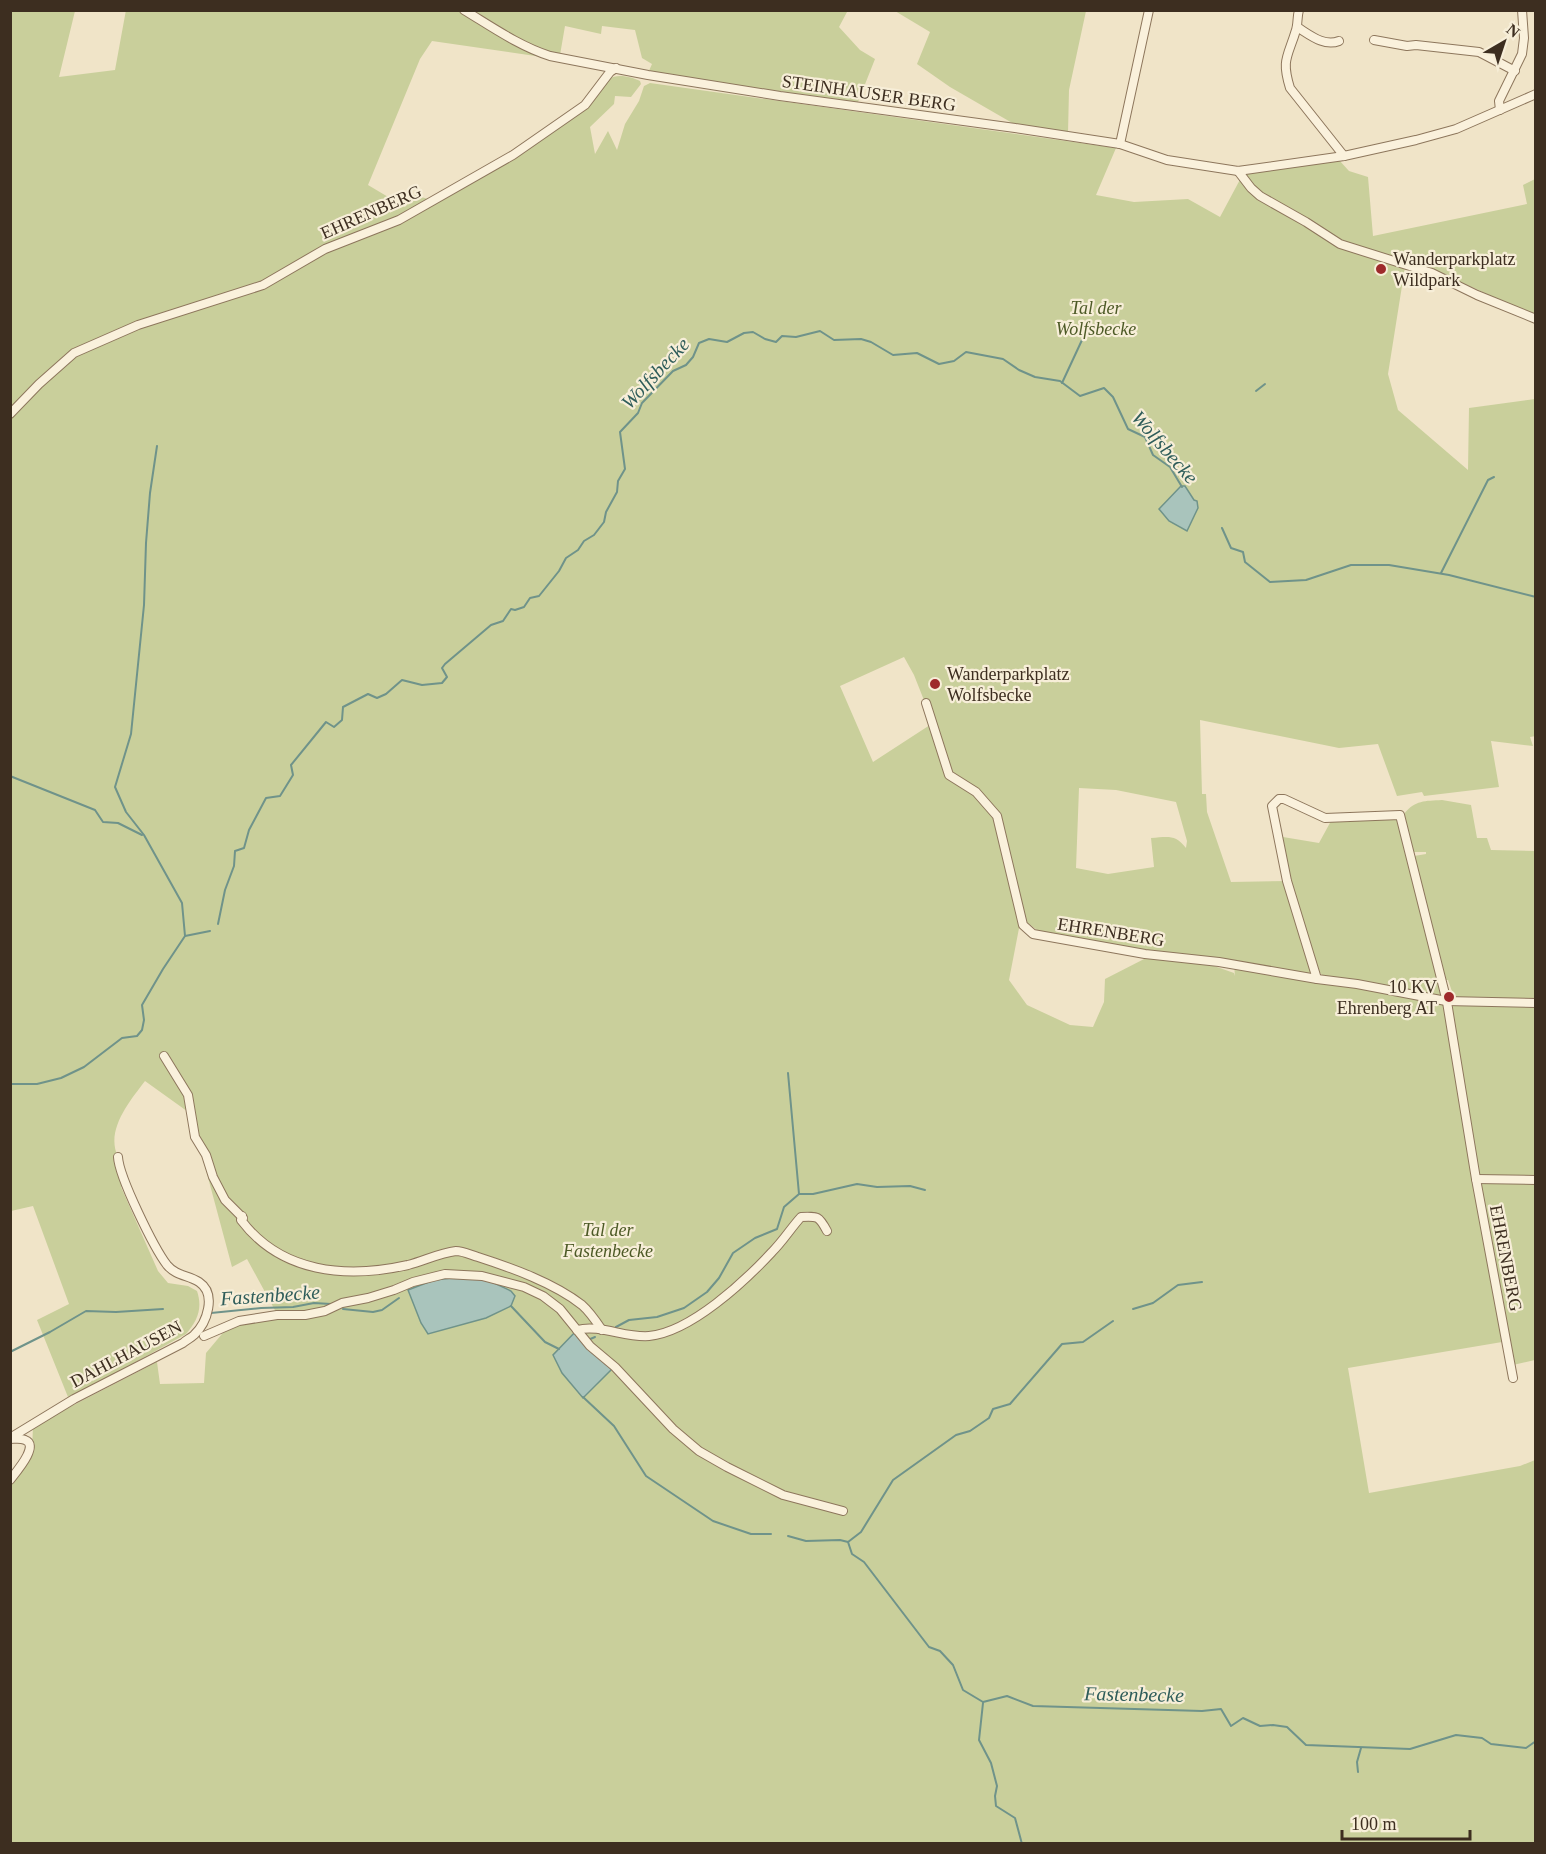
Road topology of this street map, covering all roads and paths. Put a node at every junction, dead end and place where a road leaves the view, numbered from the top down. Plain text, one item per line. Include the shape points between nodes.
1 (464, 10) edge
2 (1149, 10) edge
3 (1299, 10) edge
4 (1522, 10) edge
5 (1297, 27) junction
6 (1374, 40) dead end
7 (1339, 41) dead end
8 (616, 68) junction
9 (1515, 71) junction
10 (1536, 94) edge
11 (1500, 110) junction
12 (1120, 144) junction
13 (1344, 156) junction
14 (1238, 171) junction
15 (1536, 319) edge
16 (10, 414) edge
17 (926, 703) dead end
18 (1317, 979) junction
19 (1446, 1001) junction
20 (1536, 1003) edge
21 (164, 1056) dead end
22 (118, 1157) dead end
23 (1476, 1179) junction
24 (1536, 1180) edge
25 (827, 1231) dead end
26 (576, 1330) junction
27 (602, 1330) junction
28 (204, 1336) dead end
29 (1513, 1377) dead end
30 (10, 1438) edge
31 (10, 1480) edge
32 (843, 1511) dead end

1 - 8 street via 538,52
2 - 12 street
3 - 5 street
4 - 9 street via 1524,45
5 - 7 street via 1320,41
5 - 13 street via 1285,59 1290,88
6 - 9 street via 1479,52
8 - 12 street, STEINHAUSER BERG
8 - 16 street, EHRENBERG via 585,105 513,155 399,220 325,249 263,285 138,326 74,353
9 - 11 street via 1498,101
10 - 11 street, STEINHAUSER BERG
11 - 13 street, STEINHAUSER BERG via 1456,129
12 - 14 street, STEINHAUSER BERG via 1167,160
13 - 14 street, STEINHAUSER BERG
14 - 15 street via 1260,196 1340,244 1432,273
17 - 18 street, EHRENBERG via 949,775 976,792 997,816 1023,924 1034,934
18 - 19 street, EHRENBERG
18 - 19 street via 1287,881 1272,806 1279,799 1325,818 1400,815
19 - 20 street, EHRENBERG
19 - 23 street, EHRENBERG
21 - 27 street via 188,1095 195,1137 225,1200 259,1241 275,1253 342,1272 394,1268 458,1251 527,1275 564,1293 584,1306
22 - 30 street, DAHLHAUSEN via 131,1197 161,1257 177,1274 196,1280 207,1291 206,1318 183,1343 74,1399
23 - 24 street, EHRENBERG
23 - 29 street, EHRENBERG
25 - 27 street via 820,1218 801,1217 750,1276 690,1321 672,1329 650,1336
26 - 27 street
26 - 28 street via 560,1309 524,1287 482,1276 445,1274 325,1311 239,1321
26 - 32 street via 699,1451 783,1495
30 - 31 street, DAHLHAUSEN via 24,1439 30,1444 30,1451

